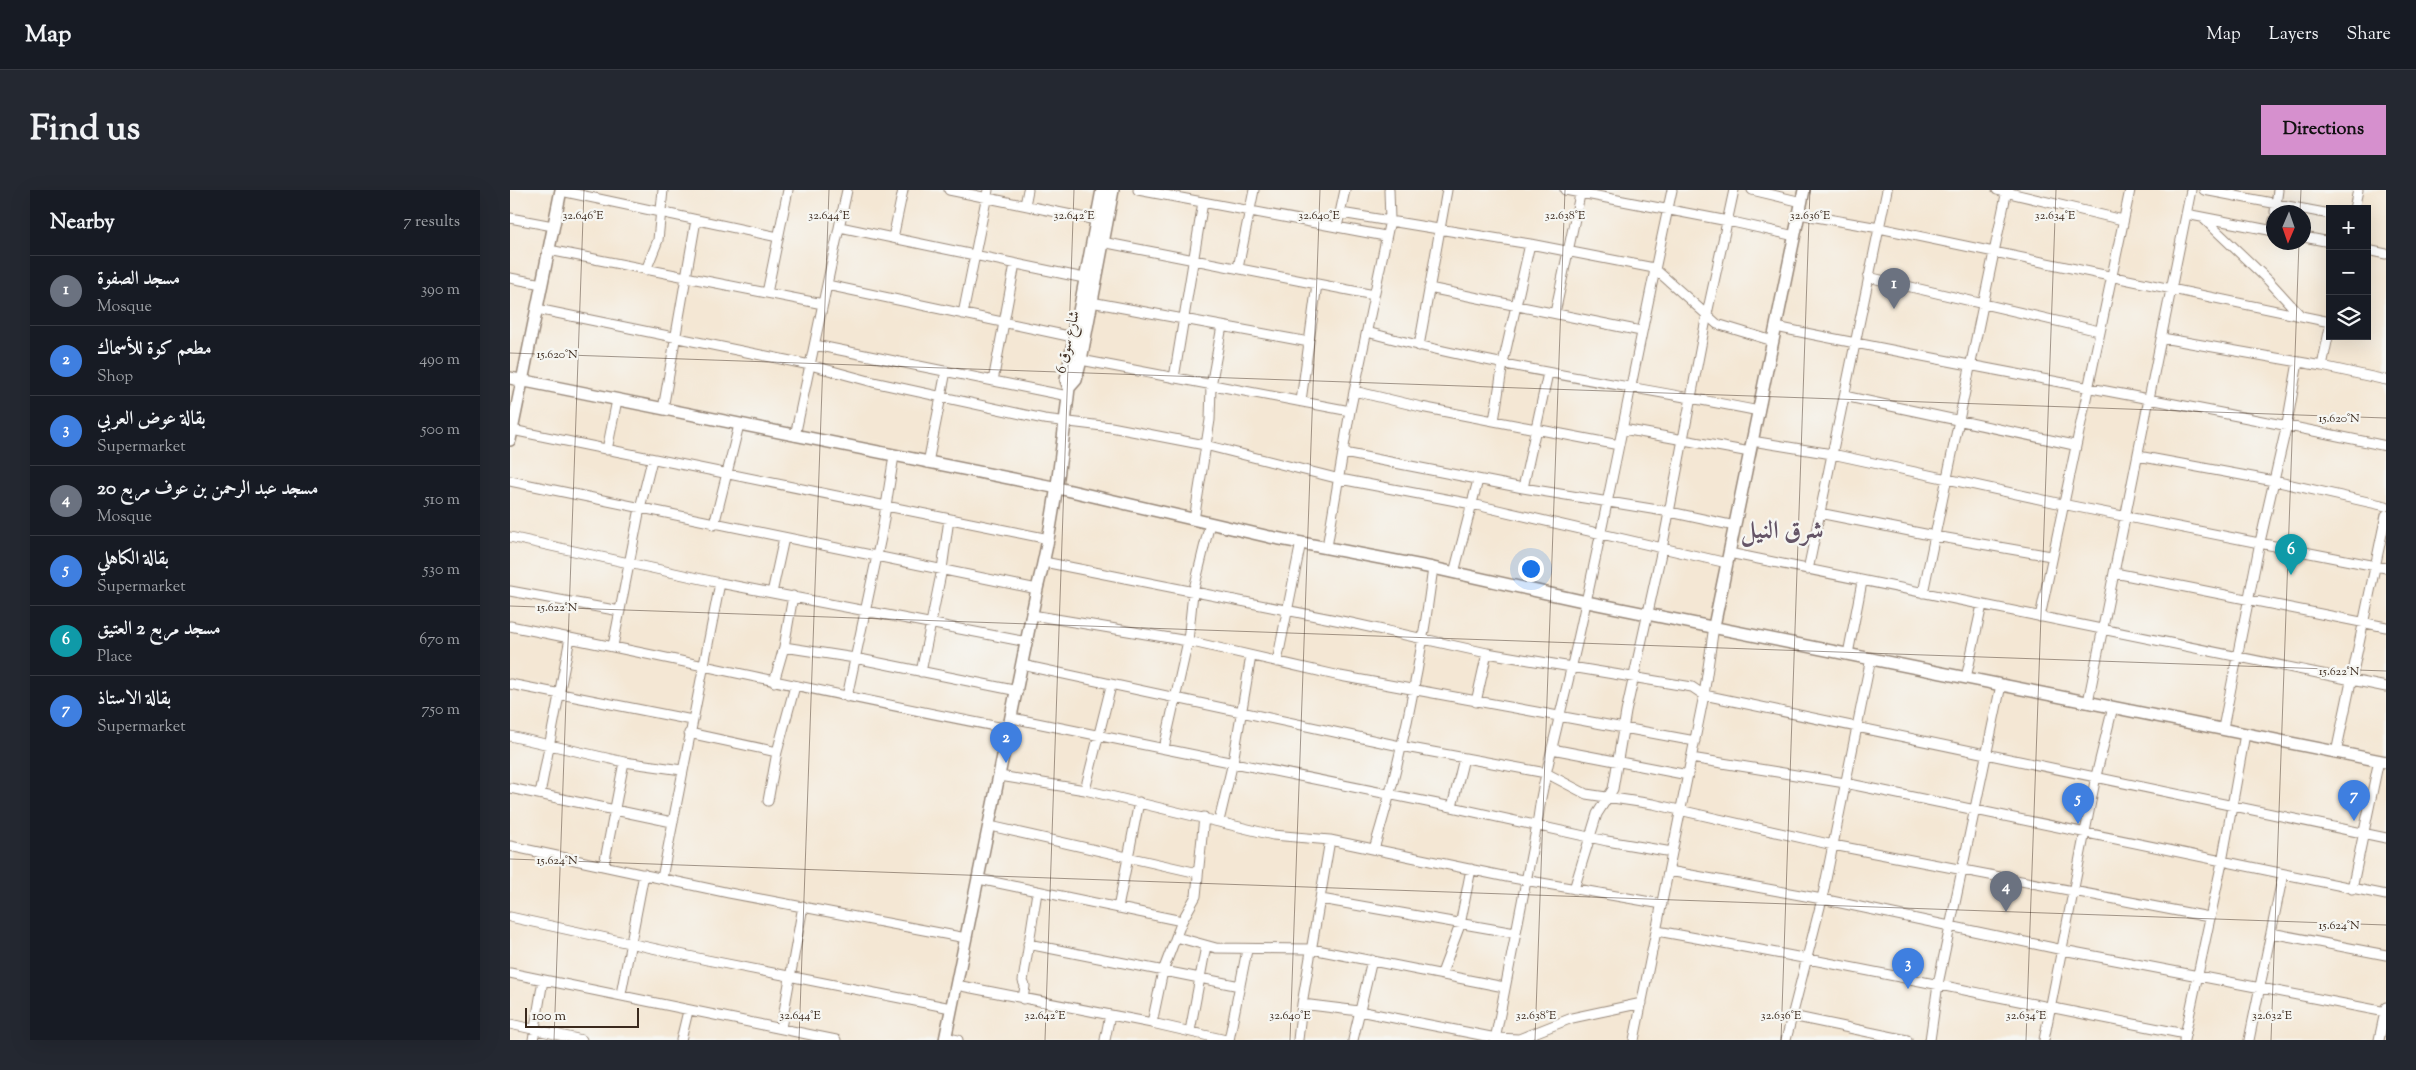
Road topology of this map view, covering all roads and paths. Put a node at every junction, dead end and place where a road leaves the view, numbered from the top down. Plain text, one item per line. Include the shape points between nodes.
1 (561, 190) edge
2 (663, 190) edge
3 (788, 190) edge
4 (847, 190) edge
5 (903, 190) edge
6 (949, 190) edge
7 (1028, 190) edge
8 (1102, 190) edge
9 (1113, 190) edge
10 (1138, 190) edge
11 (1254, 190) edge
12 (1345, 190) edge
13 (1389, 190) edge
14 (1447, 190) edge
15 (1565, 190) edge
16 (1672, 190) edge
17 (1734, 190) edge
18 (1752, 190) edge
19 (1887, 190) edge
20 (1997, 190) edge
21 (2130, 190) edge
22 (2191, 190) edge
23 (2204, 190) edge
24 (2278, 190) edge
25 (2358, 190) edge
26 (2007, 191) edge
27 (1581, 192) edge
28 (988, 194) edge
29 (1803, 196) edge
30 (1203, 202) junction
31 (1026, 205) junction
32 (2276, 205) edge
33 (2355, 205) edge
34 (2266, 206) edge
35 (1668, 210) junction
36 (659, 211) junction
37 (1250, 211) junction
38 (1341, 212) junction
39 (2311, 212) edge
40 (1799, 214) junction
41 (2186, 214) junction
42 (2326, 214) edge
43 (2202, 217) junction
44 (510, 218) edge
45 (696, 220) junction
46 (1096, 220) junction
47 (1390, 220) junction
48 (2123, 220) junction
49 (1728, 221) junction
50 (554, 226) junction
51 (840, 227) junction
52 (1337, 227) junction
53 (1879, 228) junction
54 (1440, 229) junction
55 (2266, 230) edge
56 (1385, 236) junction
57 (1795, 236) junction
58 (778, 237) junction
59 (893, 238) junction
60 (2311, 238) edge
61 (2326, 241) edge
62 (1102, 242) junction
63 (1530, 244) junction
64 (549, 250) junction
65 (2371, 251) edge
66 (1568, 252) junction
67 (1992, 252) junction
68 (2386, 254) edge
69 (974, 255) junction
70 (1192, 259) junction
71 (1015, 264) junction
72 (1238, 268) junction
73 (1654, 268) junction
74 (646, 270) junction
75 (1868, 276) junction
76 (2112, 276) junction
77 (510, 278) edge
78 (686, 278) junction
79 (1084, 278) junction
80 (542, 284) junction
81 (1317, 284) junction
82 (827, 286) junction
83 (2171, 287) junction
84 (1429, 288) junction
85 (767, 293) junction
86 (1374, 295) junction
87 (1091, 302) junction
88 (823, 304) junction
89 (1982, 304) junction
90 (1516, 305) junction
91 (537, 309) junction
92 (1555, 313) junction
93 (963, 314) junction
94 (1708, 314) junction
95 (2301, 315) junction
96 (1183, 319) junction
97 (2326, 321) edge
98 (1004, 323) junction
99 (1222, 326) junction
100 (1776, 327) junction
101 (1641, 331) junction
102 (2099, 331) junction
103 (1367, 332) junction
104 (1073, 337) junction
105 (677, 338) junction
106 (2162, 338) junction
107 (2327, 340) edge
108 (1773, 341) junction
109 (1309, 342) junction
110 (1853, 343) junction
111 (815, 344) junction
112 (1420, 346) junction
113 (1081, 360) junction
114 (2298, 362) junction
115 (1503, 364) junction
116 (1970, 365) junction
117 (810, 366) junction
118 (2322, 366) junction
119 (946, 371) junction
120 (1548, 373) junction
121 (510, 378) edge
122 (1174, 378) junction
123 (2386, 380) edge
124 (522, 381) junction
125 (993, 381) junction
126 (1211, 386) junction
127 (1632, 387) junction
128 (2087, 389) junction
129 (1354, 391) junction
130 (1069, 392) junction
131 (942, 396) junction
132 (1844, 396) junction
133 (1692, 398) junction
134 (2150, 399) junction
135 (617, 400) junction
136 (1300, 402) junction
137 (663, 409) junction
138 (1350, 411) junction
139 (1758, 411) junction
140 (1494, 421) junction
141 (1064, 422) junction
142 (1958, 422) junction
143 (2287, 424) junction
144 (739, 425) junction
145 (1623, 429) junction
146 (1535, 430) junction
147 (511, 435) edge
148 (795, 436) junction
149 (1684, 440) junction
150 (1205, 445) junction
151 (1619, 445) junction
152 (2074, 445) junction
153 (1751, 446) junction
154 (2386, 446) edge
155 (606, 450) junction
156 (1344, 453) junction
157 (1832, 454) junction
158 (894, 456) junction
159 (2138, 456) junction
160 (652, 460) junction
161 (928, 463) junction
162 (728, 474) junction
163 (1340, 479) junction
164 (1946, 479) junction
165 (1478, 480) junction
166 (2274, 480) junction
167 (510, 481) edge
168 (1058, 488) junction
169 (1523, 488) junction
170 (1606, 502) junction
171 (1472, 504) junction
172 (2062, 504) junction
173 (887, 505) junction
174 (2386, 506) edge
175 (640, 508) junction
176 (1670, 512) junction
177 (1820, 513) junction
178 (2386, 515) edge
179 (2126, 516) junction
180 (949, 519) junction
181 (1194, 520) junction
182 (1210, 523) junction
183 (714, 525) junction
184 (1734, 526) junction
185 (1600, 533) junction
186 (1935, 536) junction
187 (510, 537) edge
188 (784, 538) junction
189 (1049, 540) junction
190 (1301, 542) junction
191 (2260, 542) junction
192 (1328, 547) junction
193 (1662, 549) junction
194 (2051, 556) junction
195 (875, 557) junction
196 (1728, 558) junction
197 (629, 562) junction
198 (1044, 562) junction
199 (2376, 566) junction
200 (1433, 568) junction
201 (2386, 568) edge
202 (942, 569) junction
203 (1808, 570) junction
204 (1454, 573) junction
205 (2115, 573) junction
206 (1862, 582) junction
207 (720, 583) junction
208 (1037, 589) junction
209 (510, 591) edge
210 (772, 593) junction
211 (1193, 593) junction
212 (1923, 593) junction
213 (793, 596) junction
214 (2250, 600) junction
215 (1586, 602) junction
216 (1982, 605) junction
217 (1289, 610) junction
218 (620, 611) junction
219 (866, 611) junction
220 (1648, 613) junction
221 (1032, 615) junction
222 (2040, 617) junction
223 (2362, 621) junction
224 (932, 624) junction
225 (510, 626) edge
226 (1714, 626) junction
227 (2386, 627) edge
228 (2102, 630) junction
229 (570, 638) junction
230 (1424, 638) junction
231 (1188, 641) junction
232 (1027, 642) junction
233 (613, 646) junction
234 (784, 647) junction
235 (1487, 653) junction
236 (1848, 654) junction
237 (1251, 656) junction
238 (855, 658) junction
239 (1871, 658) junction
240 (2238, 658) junction
241 (1278, 662) junction
242 (704, 665) junction
243 (1022, 666) junction
244 (1571, 668) junction
245 (921, 672) junction
246 (1634, 677) junction
247 (1966, 678) junction
248 (2351, 680) junction
249 (774, 682) junction
250 (510, 684) edge
251 (2001, 685) junction
252 (794, 686) junction
253 (1111, 686) junction
254 (2386, 687) edge
255 (1414, 690) junction
256 (1018, 691) junction
257 (560, 693) junction
258 (1704, 695) junction
259 (847, 698) junction
260 (1174, 699) junction
261 (1476, 702) junction
262 (2088, 702) junction
263 (2113, 707) junction
264 (1242, 710) junction
265 (1560, 718) junction
266 (692, 720) junction
267 (1011, 723) junction
268 (1624, 727) junction
269 (1857, 728) junction
270 (2223, 728) junction
271 (689, 734) junction
272 (2245, 734) junction
273 (1101, 735) junction
274 (510, 736) edge
275 (1695, 741) junction
276 (1400, 746) junction
277 (550, 747) junction
278 (1164, 748) junction
279 (1552, 749) junction
280 (777, 752) junction
281 (2336, 752) junction
282 (1986, 753) junction
283 (1464, 758) junction
284 (1692, 758) junction
285 (1618, 761) junction
286 (2382, 761) edge
287 (624, 762) junction
288 (1233, 762) junction
289 (682, 770) junction
290 (1546, 773) junction
291 (1688, 775) junction
292 (1000, 776) junction
293 (2096, 776) junction
294 (1845, 783) junction
295 (510, 788) edge
296 (1085, 790) junction
297 (540, 794) junction
298 (1390, 796) junction
299 (1609, 797) junction
300 (768, 800) dead end
301 (1139, 802) junction
302 (1452, 807) junction
303 (2233, 807) junction
304 (614, 810) junction
305 (1681, 810) junction
306 (1976, 812) junction
307 (1204, 817) junction
308 (1219, 821) junction
309 (672, 822) junction
310 (1537, 825) junction
311 (990, 826) junction
312 (2085, 833) junction
313 (2363, 833) junction
314 (1590, 836) junction
315 (2386, 838) edge
316 (1330, 840) junction
317 (1833, 844) junction
318 (510, 846) edge
319 (1374, 849) junction
320 (1672, 852) junction
321 (1129, 857) junction
322 (2222, 862) junction
323 (604, 865) junction
324 (1471, 870) junction
325 (1668, 871) junction
326 (1963, 871) junction
327 (1198, 873) junction
328 (644, 874) junction
329 (2283, 874) junction
330 (662, 878) junction
331 (979, 879) junction
332 (1526, 880) junction
333 (1574, 889) junction
334 (2352, 889) junction
335 (2073, 891) junction
336 (1037, 892) junction
337 (2386, 895) edge
338 (1321, 899) junction
339 (1822, 899) junction
340 (1662, 904) junction
341 (803, 906) junction
342 (1118, 908) junction
343 (510, 917) edge
344 (2209, 917) junction
345 (1182, 921) junction
346 (1460, 924) junction
347 (1950, 925) junction
348 (1657, 930) junction
349 (1515, 933) junction
350 (2271, 933) junction
351 (1176, 937) junction
352 (966, 938) junction
353 (630, 943) junction
354 (1028, 944) junction
355 (1206, 946) junction
356 (1312, 949) junction
357 (1247, 950) junction
358 (2063, 950) junction
359 (2386, 955) edge
360 (1808, 957) junction
361 (1372, 960) junction
362 (1163, 971) junction
363 (510, 973) edge
364 (1442, 974) junction
365 (791, 975) junction
366 (2197, 975) junction
367 (1200, 978) junction
368 (543, 980) junction
369 (1938, 984) junction
370 (956, 985) junction
371 (1240, 986) junction
372 (1504, 987) junction
373 (2259, 987) junction
374 (620, 994) junction
375 (1023, 999) junction
376 (1642, 1002) junction
377 (1302, 1004) junction
378 (951, 1008) junction
379 (2051, 1008) junction
380 (2386, 1010) edge
381 (688, 1011) junction
382 (1359, 1011) junction
383 (1110, 1015) junction
384 (1792, 1016) junction
385 (1152, 1023) junction
386 (510, 1024) edge
387 (782, 1028) junction
388 (535, 1029) junction
389 (1190, 1031) junction
390 (1201, 1037) edge
391 (2184, 1037) edge
392 (945, 1039) edge
393 (1495, 1039) edge
394 (533, 1040) edge
395 (582, 1040) edge
396 (681, 1040) edge
397 (836, 1040) edge
398 (958, 1040) edge
399 (1105, 1040) edge
400 (1227, 1040) edge
401 (1298, 1040) edge
402 (1353, 1040) edge
403 (1634, 1040) edge
404 (1786, 1040) edge
405 (1907, 1040) edge
406 (1930, 1040) edge
407 (2044, 1040) edge
408 (2249, 1040) edge
409 (2379, 1040) edge

1 - 36 street
1 - 50 street
2 - 36 street
3 - 58 street
4 - 51 street
5 - 59 street
6 - 28 street
7 - 31 street
8 - 46 street, شارع سوق 6
9 - 62 street, شارع سوق 6
10 - 30 street
11 - 37 street
12 - 38 street
13 - 47 street
14 - 54 street
15 - 27 street
16 - 35 street
17 - 49 street
18 - 29 street
19 - 53 street
20 - 26 street
21 - 48 street
22 - 41 street
23 - 34 street
24 - 32 street
25 - 33 street
26 - 48 street
26 - 67 street
27 - 35 street
27 - 66 street
28 - 31 street
28 - 69 street
29 - 40 street
30 - 37 street
30 - 70 street
31 - 46 street
35 - 49 street
35 - 73 street
36 - 45 street
36 - 74 street via 658,240
37 - 52 street
37 - 72 street
38 - 47 street
38 - 52 street
39 - 42 street
40 - 53 street
40 - 57 street
41 - 43 street
41 - 83 street
43 - 55 street
43 - 95 street
44 - 50 street
45 - 58 street
45 - 78 street
46 - 79 street, شارع سوق 6
47 - 54 street
47 - 56 street
48 - 76 street
49 - 57 street
49 - 94 street
50 - 64 street
51 - 59 street
51 - 82 street
52 - 56 street
53 - 67 street
53 - 75 street
54 - 63 street
54 - 84 street
56 - 86 street
57 - 100 street
58 - 85 street
59 - 69 street
60 - 61 street
62 - 70 street
62 - 87 street, شارع سوق 6
63 - 66 street
63 - 90 street
64 - 74 street
64 - 80 street
65 - 68 street
66 - 73 street
66 - 92 street
67 - 76 street
67 - 89 street
69 - 71 street
69 - 93 street
70 - 72 street
70 - 96 street
71 - 79 street
71 - 98 street
72 - 81 street
73 - 94 street
73 - 101 street
74 - 78 street
75 - 89 street
75 - 110 street
76 - 83 street
76 - 102 street
77 - 80 street
78 - 85 street
78 - 105 street
79 - 104 street, شارع سوق 6
80 - 91 street
81 - 86 street
81 - 109 street
82 - 88 street
82 - 93 street
83 - 95 street
83 - 106 street
84 - 90 street
84 - 112 street
85 - 88 street
86 - 103 street
87 - 96 street
87 - 113 street, شارع سوق 6
88 - 111 street
89 - 102 street
89 - 116 street
90 - 92 street
90 - 115 street
91 - 105 street
91 - 124 street
92 - 101 street
93 - 98 street
94 - 108 street via 1723,327
94 - 133 street
95 - 97 street
96 - 99 street
96 - 122 street
98 - 104 street
98 - 125 street
99 - 109 street
99 - 126 street
100 - 108 street
100 - 110 street
101 - 127 street
102 - 128 street
103 - 112 street
103 - 129 street
104 - 130 street, شارع سوق 6 via 1066,380
105 - 117 street
105 - 137 street
106 - 114 street
106 - 134 street
107 - 118 street
108 - 139 street
109 - 136 street
110 - 116 street
110 - 132 street
111 - 117 street
111 - 119 street
112 - 115 street
113 - 122 street
113 - 130 street, شارع سوق 6
114 - 118 street
114 - 143 street
115 - 120 street
115 - 140 street
116 - 128 street
116 - 142 street
117 - 131 street
117 - 148 street
118 - 123 street
119 - 125 street
119 - 131 street
120 - 127 street
120 - 146 street
121 - 124 street
122 - 126 street
124 - 135 street
124 - 147 street
125 - 130 street
126 - 136 street
126 - 150 street
127 - 133 street
127 - 145 street
128 - 134 street
128 - 152 street
129 - 138 street
129 - 140 street via 1421,408
130 - 141 street
131 - 141 street
131 - 161 street
132 - 142 street
132 - 157 street
133 - 139 street
133 - 149 street
134 - 143 street
134 - 159 street
135 - 137 street
135 - 155 street
136 - 138 street
137 - 144 street
138 - 156 street
139 - 153 street
140 - 146 street
141 - 150 street via 1111,427
141 - 168 street
142 - 152 street
142 - 164 street
143 - 154 street
143 - 166 street
144 - 148 street
144 - 162 street
145 - 149 street
145 - 151 street
146 - 151 street
146 - 169 street
147 - 155 street
148 - 158 street
149 - 153 street
149 - 176 street
150 - 163 street
150 - 181 street
151 - 170 street
152 - 172 street
153 - 157 street
153 - 184 street
155 - 160 street
156 - 163 street
156 - 165 street
157 - 164 street
157 - 177 street
158 - 161 street
158 - 173 street
159 - 166 street
159 - 179 street
160 - 162 street
160 - 175 street
161 - 168 street
162 - 173 street
162 - 183 street
163 - 171 street
163 - 192 street
164 - 172 street
164 - 186 street
165 - 169 street
165 - 171 street
166 - 174 street
166 - 191 street
167 - 175 street
168 - 181 street
168 - 189 street
169 - 170 street
170 - 176 street
170 - 185 street
171 - 185 street
171 - 204 street
172 - 179 street
172 - 194 street
173 - 180 street
173 - 195 street
175 - 183 street
175 - 197 street
176 - 184 street
176 - 193 street
177 - 186 street
177 - 203 street
178 - 199 street
179 - 191 street
179 - 205 street
180 - 189 street
180 - 202 street
181 - 182 street
182 - 190 street
182 - 211 street
183 - 188 street
184 - 196 street
185 - 193 street
185 - 215 street
186 - 194 street
186 - 212 street
187 - 197 street
188 - 195 street
188 - 210 street
189 - 198 street
190 - 192 street
190 - 217 street
191 - 199 street
191 - 214 street
192 - 200 street
193 - 196 street
193 - 220 street
194 - 222 street
195 - 202 street
195 - 219 street
196 - 203 street
196 - 226 street
197 - 207 street
197 - 218 street
198 - 208 street
198 - 211 street
199 - 201 street
199 - 223 street
200 - 204 street
200 - 230 street
202 - 208 street
202 - 224 street
203 - 206 street
204 - 215 street
205 - 214 street
205 - 228 street
206 - 212 street
206 - 236 street
207 - 210 street
207 - 242 street
208 - 221 street
209 - 218 street
210 - 213 street
211 - 217 street
211 - 231 street
212 - 216 street
213 - 219 street
213 - 234 street
214 - 223 street
214 - 240 street
215 - 220 street
215 - 244 street
216 - 222 street
216 - 247 street
217 - 230 street
217 - 241 street
218 - 233 street
219 - 224 street
219 - 238 street
220 - 226 street
220 - 246 street
221 - 231 street
221 - 232 street
222 - 228 street
223 - 227 street
223 - 248 street
224 - 232 street
224 - 245 street
225 - 229 street
226 - 236 street
226 - 258 street
228 - 240 street
228 - 262 street
229 - 233 street
229 - 257 street
230 - 235 street
230 - 255 street
231 - 237 street
231 - 260 street
232 - 243 street
233 - 242 street
234 - 238 street
234 - 249 street
235 - 244 street
235 - 261 street
236 - 239 street
237 - 241 street
237 - 264 street
238 - 245 street
238 - 259 street
239 - 247 street
239 - 269 street
240 - 248 street
240 - 270 street
241 - 255 street
242 - 249 street
242 - 266 street
243 - 253 street
243 - 256 street
244 - 246 street
244 - 265 street
245 - 256 street
246 - 258 street via 1692,687
246 - 268 street
247 - 251 street
248 - 254 street
248 - 281 street
249 - 252 street
250 - 257 street
251 - 262 street
251 - 282 street
252 - 259 street
252 - 280 street
253 - 260 street
253 - 273 street
255 - 261 street
255 - 276 street
256 - 267 street
257 - 266 street
257 - 277 street
258 - 269 street
258 - 275 street
259 - 267 street
260 - 264 street
260 - 278 street
261 - 265 street
262 - 263 street
263 - 270 street
263 - 293 street
264 - 276 street
264 - 288 street
265 - 268 street
265 - 279 street
266 - 271 street
267 - 273 street
267 - 292 street
268 - 275 street
268 - 285 street
269 - 282 street
269 - 294 street
270 - 272 street
271 - 280 street
271 - 289 street
272 - 281 street
272 - 303 street
273 - 278 street
273 - 296 street
274 - 277 street
275 - 284 street
276 - 283 street
276 - 298 street
277 - 287 street
277 - 297 street
278 - 288 street
279 - 285 street
279 - 290 street
280 - 300 street
281 - 286 street
282 - 293 street
282 - 306 street
283 - 290 street
283 - 302 street
284 - 291 street
284 - 294 street
285 - 291 street
285 - 299 street
286 - 313 street
287 - 289 street
287 - 304 street
288 - 298 street
288 - 308 street
289 - 309 street
290 - 299 street via 1582,793
290 - 310 street
291 - 305 street
292 - 296 street
292 - 311 street
293 - 303 street
293 - 312 street
294 - 306 street
294 - 317 street
295 - 297 street
296 - 301 street
297 - 304 street
298 - 302 street
298 - 319 street
299 - 305 street
299 - 314 street via 1597,814
301 - 307 street
301 - 321 street
302 - 310 street
303 - 313 street
303 - 322 street
304 - 309 street
304 - 323 street
305 - 317 street
305 - 320 street
306 - 312 street
306 - 326 street
307 - 308 street
307 - 327 street
308 - 316 street via 1273,835
309 - 330 street
310 - 314 street
310 - 332 street
311 - 321 street
311 - 331 street
312 - 322 street
312 - 335 street
313 - 315 street
313 - 334 street
314 - 320 street
314 - 333 street
316 - 319 street
316 - 338 street
317 - 326 street
317 - 339 street
318 - 323 street
319 - 324 street
320 - 325 street
321 - 327 street
321 - 342 street
322 - 329 street
322 - 344 street
323 - 328 street
324 - 332 street
324 - 346 street
325 - 339 street
325 - 340 street
326 - 335 street
326 - 347 street
327 - 345 street via 1196,896
328 - 330 street
328 - 353 street
329 - 334 street
329 - 350 street
330 - 341 street
331 - 336 street
331 - 352 street
332 - 333 street
332 - 349 street
333 - 340 street
334 - 337 street
335 - 344 street
335 - 358 street
336 - 342 street
336 - 354 street
338 - 346 street
338 - 356 street
339 - 347 street
339 - 360 street
340 - 348 street
341 - 352 street
341 - 365 street
342 - 345 street
343 - 353 street
344 - 366 street
345 - 351 street
346 - 349 street
346 - 364 street
347 - 358 street
347 - 369 street
348 - 360 street
348 - 376 street
349 - 372 street
350 - 359 street
350 - 373 street
351 - 355 street
351 - 362 street
352 - 370 street
353 - 365 street
353 - 374 street
354 - 362 street
354 - 375 street
355 - 357 street
355 - 367 street
356 - 357 street
356 - 361 street
356 - 377 street
357 - 371 street
358 - 366 street
358 - 379 street
360 - 369 street
360 - 384 street
361 - 364 street
361 - 382 street
362 - 367 street
362 - 385 street
363 - 368 street
364 - 372 street
365 - 378 street
365 - 387 street
366 - 373 street
366 - 391 street
367 - 371 street
367 - 389 street
368 - 374 street
368 - 388 street
369 - 379 street
369 - 406 street
370 - 375 street
370 - 378 street
371 - 400 street
372 - 393 street
373 - 380 street
373 - 408 street
374 - 381 street
375 - 383 street
376 - 393 street via 1572,1018 1523,1039
376 - 403 street
377 - 382 street
377 - 401 street
378 - 392 street
379 - 391 street
379 - 407 street
380 - 409 street
381 - 387 street
381 - 396 street
382 - 393 street
382 - 402 street
383 - 385 street
383 - 399 street
384 - 404 street
384 - 405 street
385 - 389 street
386 - 388 street
387 - 397 street
388 - 394 street
388 - 395 street
389 - 390 street
390 - 400 street
392 - 398 street

